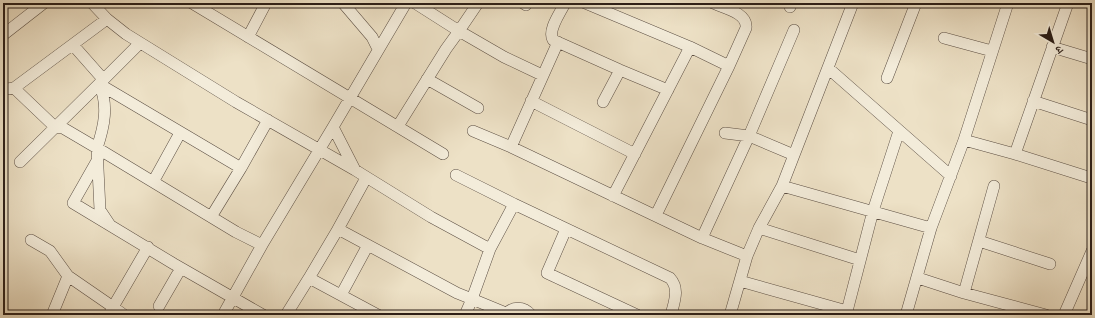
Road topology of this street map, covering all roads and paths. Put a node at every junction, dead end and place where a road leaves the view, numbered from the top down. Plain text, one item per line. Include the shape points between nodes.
1 (44, 3) edge
2 (92, 3) edge
3 (193, 3) edge
4 (266, 3) edge
5 (342, 3) edge
6 (406, 3) edge
7 (415, 3) edge
8 (478, 3) edge
9 (565, 3) edge
10 (585, 3) edge
11 (713, 3) edge
12 (853, 3) edge
13 (916, 3) edge
14 (1008, 3) edge
15 (1068, 3) edge
16 (107, 19) junction
17 (794, 30) dead end
18 (459, 31) junction
19 (3, 35) edge
20 (248, 37) junction
21 (944, 38) dead end
22 (558, 42) junction
23 (140, 43) junction
24 (73, 45) junction
25 (690, 47) junction
26 (1052, 47) junction
27 (378, 50) junction
28 (992, 51) junction
29 (1092, 59) edge
30 (729, 66) junction
31 (828, 68) junction
32 (620, 70) junction
33 (542, 75) junction
34 (887, 78) dead end
35 (427, 79) junction
36 (101, 81) junction
37 (7, 89) edge
38 (668, 90) junction
39 (350, 98) junction
40 (530, 101) junction
41 (1033, 101) junction
42 (604, 102) dead end
43 (478, 108) dead end
44 (268, 120) junction
45 (1092, 120) edge
46 (398, 126) junction
47 (55, 127) junction
48 (333, 127) junction
49 (473, 131) dead end
50 (899, 131) junction
51 (180, 132) junction
52 (725, 133) dead end
53 (749, 136) junction
54 (964, 140) junction
55 (511, 147) junction
56 (319, 150) junction
57 (97, 154) junction
58 (442, 154) dead end
59 (635, 154) junction
60 (1015, 154) junction
61 (794, 155) junction
62 (20, 162) dead end
63 (241, 168) junction
64 (355, 170) junction
65 (456, 175) dead end
66 (951, 176) junction
67 (1088, 177) dead end
68 (366, 178) junction
69 (153, 182) junction
70 (782, 186) junction
71 (994, 186) dead end
72 (614, 196) junction
73 (514, 204) junction
74 (873, 211) junction
75 (656, 215) junction
76 (212, 217) junction
77 (110, 225) junction
78 (759, 228) junction
79 (931, 228) junction
80 (338, 229) junction
81 (566, 229) junction
82 (702, 238) junction
83 (31, 240) dead end
84 (979, 241) junction
85 (262, 245) junction
86 (368, 245) junction
87 (148, 248) junction
88 (490, 249) junction
89 (1092, 251) edge
90 (747, 256) junction
91 (860, 260) junction
92 (1050, 264) dead end
93 (180, 268) junction
94 (1088, 270) edge
95 (68, 276) junction
96 (309, 278) junction
97 (918, 278) junction
98 (740, 281) junction
99 (964, 293) junction
100 (341, 295) junction
101 (232, 297) junction
102 (472, 299) junction
103 (159, 306) dead end
104 (111, 311) edge
105 (846, 313) edge
106 (505, 314) edge
107 (52, 315) edge
108 (124, 315) edge
109 (223, 315) edge
110 (263, 315) edge
111 (286, 315) edge
112 (378, 315) edge
113 (465, 315) edge
114 (531, 315) edge
115 (637, 315) edge
116 (671, 315) edge
117 (730, 315) edge
118 (906, 315) edge
119 (1046, 315) edge
120 (1064, 315) edge

1 - 19 street
2 - 16 street
3 - 20 street
4 - 20 street
5 - 27 street via 372,37
6 - 27 street
7 - 18 street
8 - 18 street
9 - 22 street via 551,30 550,36
10 - 25 street
11 - 30 street via 742,16 747,24
12 - 31 street
13 - 34 street
14 - 28 street
15 - 26 street
16 - 23 street
16 - 24 street
17 - 53 street
18 - 33 street
18 - 35 street
20 - 39 street
21 - 28 street
22 - 32 street
22 - 33 street
23 - 36 street
23 - 44 street
24 - 36 street
24 - 37 street
25 - 30 street
25 - 38 street
26 - 29 street
26 - 41 street
27 - 39 street
28 - 54 street
30 - 75 street
31 - 50 street
31 - 61 street
32 - 38 street
32 - 42 street
33 - 40 street
35 - 43 street
35 - 46 street
36 - 47 street
36 - 51 street
36 - 57 street via 105,115
37 - 47 street
38 - 59 street
39 - 46 street
39 - 48 street
40 - 55 street
40 - 59 street
41 - 45 street
41 - 60 street
44 - 56 street
44 - 63 street
46 - 58 street
47 - 57 street via 63,128
47 - 62 street
48 - 56 street
48 - 64 street
49 - 55 street
50 - 66 street
50 - 74 street
51 - 63 street
51 - 69 street
52 - 53 street
53 - 61 street
53 - 82 street
54 - 60 street
54 - 66 street
55 - 72 street
56 - 64 street
56 - 85 street
57 - 69 street
57 - 77 street via 100,210
57 - 77 street via 73,203
59 - 72 street
60 - 67 street
61 - 70 street
63 - 76 street
64 - 68 street
65 - 73 street
66 - 79 street
68 - 80 street
68 - 88 street
69 - 76 street
70 - 74 street
70 - 78 street
71 - 84 street
72 - 75 street
73 - 81 street
73 - 88 street
74 - 79 street
74 - 91 street
75 - 82 street
76 - 85 street
77 - 87 street
78 - 90 street
78 - 91 street
79 - 97 street
80 - 86 street
80 - 96 street
81 - 115 street via 547,273
81 - 116 street via 670,278 675,283 676,293
82 - 90 street
83 - 95 street via 50,252
84 - 92 street
84 - 99 street
85 - 101 street
86 - 100 street
86 - 102 street
87 - 93 street
87 - 104 street
88 - 102 street
89 - 94 street
90 - 98 street
91 - 105 street
93 - 101 street
93 - 103 street
94 - 120 street
95 - 104 street
95 - 107 street
96 - 100 street
96 - 111 street
97 - 99 street
97 - 118 street
98 - 105 street
98 - 117 street
99 - 119 street
100 - 112 street
101 - 109 street
101 - 110 street
102 - 106 street
102 - 113 street
104 - 108 street
106 - 114 street via 513,308 521,308

